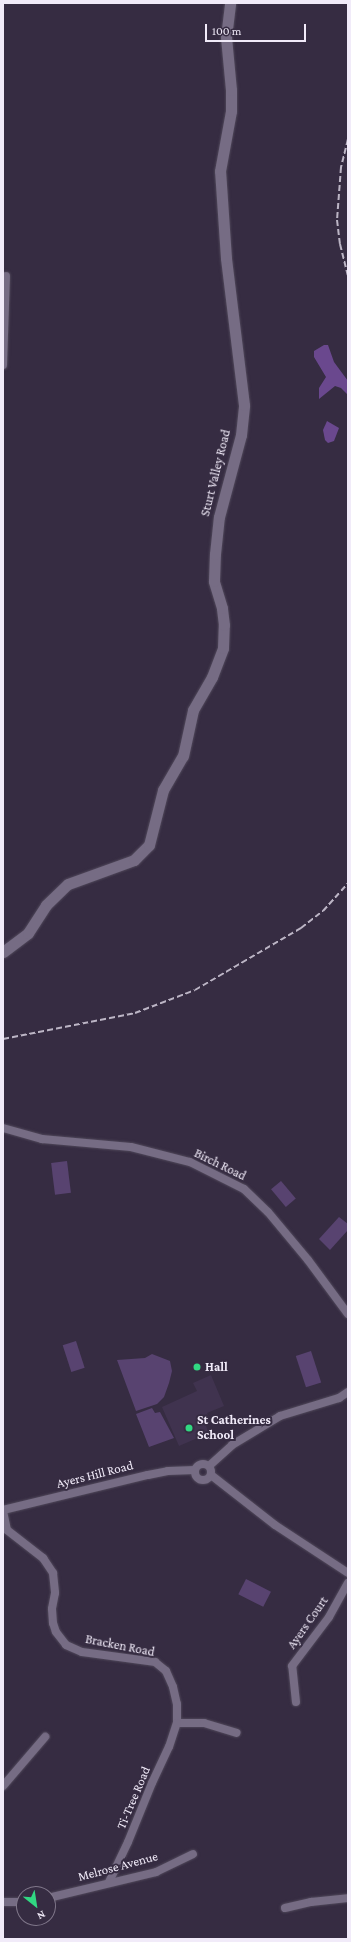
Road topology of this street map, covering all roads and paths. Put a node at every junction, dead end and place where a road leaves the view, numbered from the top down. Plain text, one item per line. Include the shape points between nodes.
1 (230, 3) edge
2 (6, 276) dead end
3 (3, 365) edge
4 (3, 952) edge
5 (3, 1128) edge
6 (348, 1314) edge
7 (348, 1392) edge
8 (209, 1466) junction
9 (195, 1470) junction
10 (211, 1475) junction
11 (3, 1511) edge
12 (348, 1573) edge
13 (348, 1582) edge
14 (296, 1702) dead end
15 (177, 1722) junction
16 (236, 1733) dead end
17 (45, 1737) dead end
18 (3, 1786) edge
19 (193, 1854) dead end
20 (109, 1882) junction
21 (56, 1896) edge
22 (348, 1898) edge
23 (3, 1902) edge
24 (16, 1902) edge
25 (285, 1908) dead end

1 - 4 street, Sturt Valley Road via 226,37 231,111 220,171 226,258 244,405 241,435 219,517 215,554 214,581 222,608 223,648 212,677 194,710 183,756 163,790 148,845 134,860 68,884 46,905 28,933
2 - 3 street
5 - 6 street, Birch Road via 42,1139 131,1148 190,1162 244,1189 273,1218
7 - 8 street via 339,1398 280,1416 232,1445
8 - 9 street via 200,1464
8 - 10 street
9 - 10 street via 195,1476 199,1480
9 - 11 street, Ayers Hill Road via 148,1474
10 - 12 street via 275,1525
11 - 15 street, Bracken Road via 7,1530 44,1558 53,1573 55,1594 52,1609 56,1632 66,1645 82,1652 155,1662 166,1671 173,1687 177,1704
13 - 14 street, Ayers Court via 329,1617 292,1666
15 - 16 street via 204,1723
15 - 20 street, Ti-Tree Road via 170,1747
17 - 18 street
19 - 20 street, Melrose Avenue via 156,1872
20 - 21 street, Melrose Avenue
22 - 25 street via 310,1902
23 - 24 street

